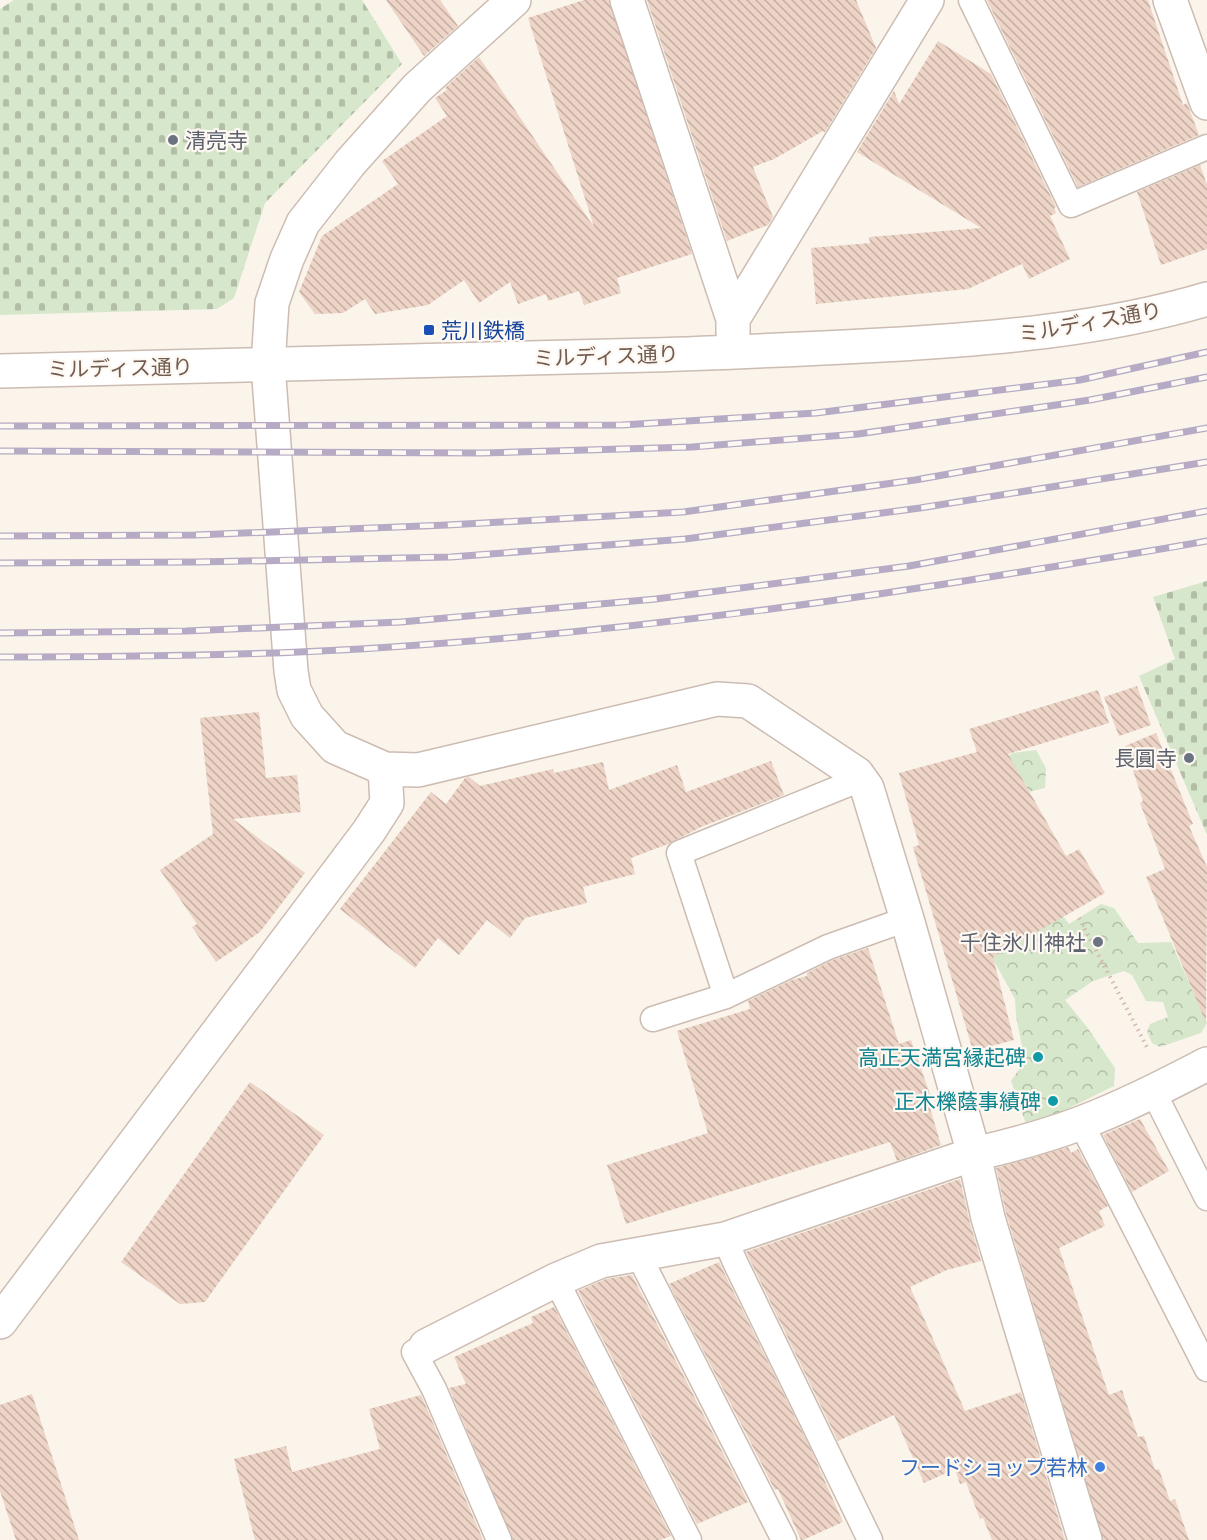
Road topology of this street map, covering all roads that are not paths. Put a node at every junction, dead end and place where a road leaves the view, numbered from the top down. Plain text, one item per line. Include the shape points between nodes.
1 (514, 0) edge
2 (627, 0) edge
3 (927, 0) edge
4 (971, 0) edge
5 (1170, 0) edge
6 (1207, 103) edge
7 (1207, 147) edge
8 (1207, 298) edge
9 (733, 319) junction
10 (733, 353) junction
11 (268, 365) junction
12 (0, 371) edge
13 (385, 769) junction
14 (861, 779) junction
15 (907, 919) junction
16 (726, 996) junction
17 (653, 1020) dead end
18 (1207, 1064) edge
19 (1160, 1088) junction
20 (1081, 1123) junction
21 (974, 1154) junction
22 (1207, 1198) edge
23 (725, 1239) junction
24 (639, 1256) junction
25 (556, 1280) junction
26 (0, 1322) edge
27 (426, 1346) joint
28 (1207, 1369) edge
29 (499, 1540) edge
30 (689, 1540) edge
31 (784, 1540) edge
32 (870, 1540) edge
33 (1085, 1540) edge

1 - 11 street via 417,88 303,223 272,303
2 - 9 street
3 - 9 street
4 - 7 lane via 1071,206
5 - 6 street
8 - 10 street, ミルディス通り via 1153,312 1015,336
9 - 10 street
10 - 11 street, ミルディス通り
11 - 12 street, ミルディス通り
11 - 13 street via 294,690 307,716 335,747
13 - 14 street via 418,770 717,699 748,701
13 - 26 street via 387,803 369,831
14 - 15 street
14 - 16 lane via 679,853
15 - 16 lane via 828,947
15 - 21 street
16 - 17 lane
18 - 19 street
19 - 20 street
19 - 22 lane
20 - 21 street
20 - 28 lane
21 - 23 street
21 - 33 street via 988,1218
23 - 24 street
23 - 32 lane
24 - 25 street via 601,1262
24 - 31 lane
25 - 27 street
25 - 30 lane
27 - 29 lane via 414,1352

